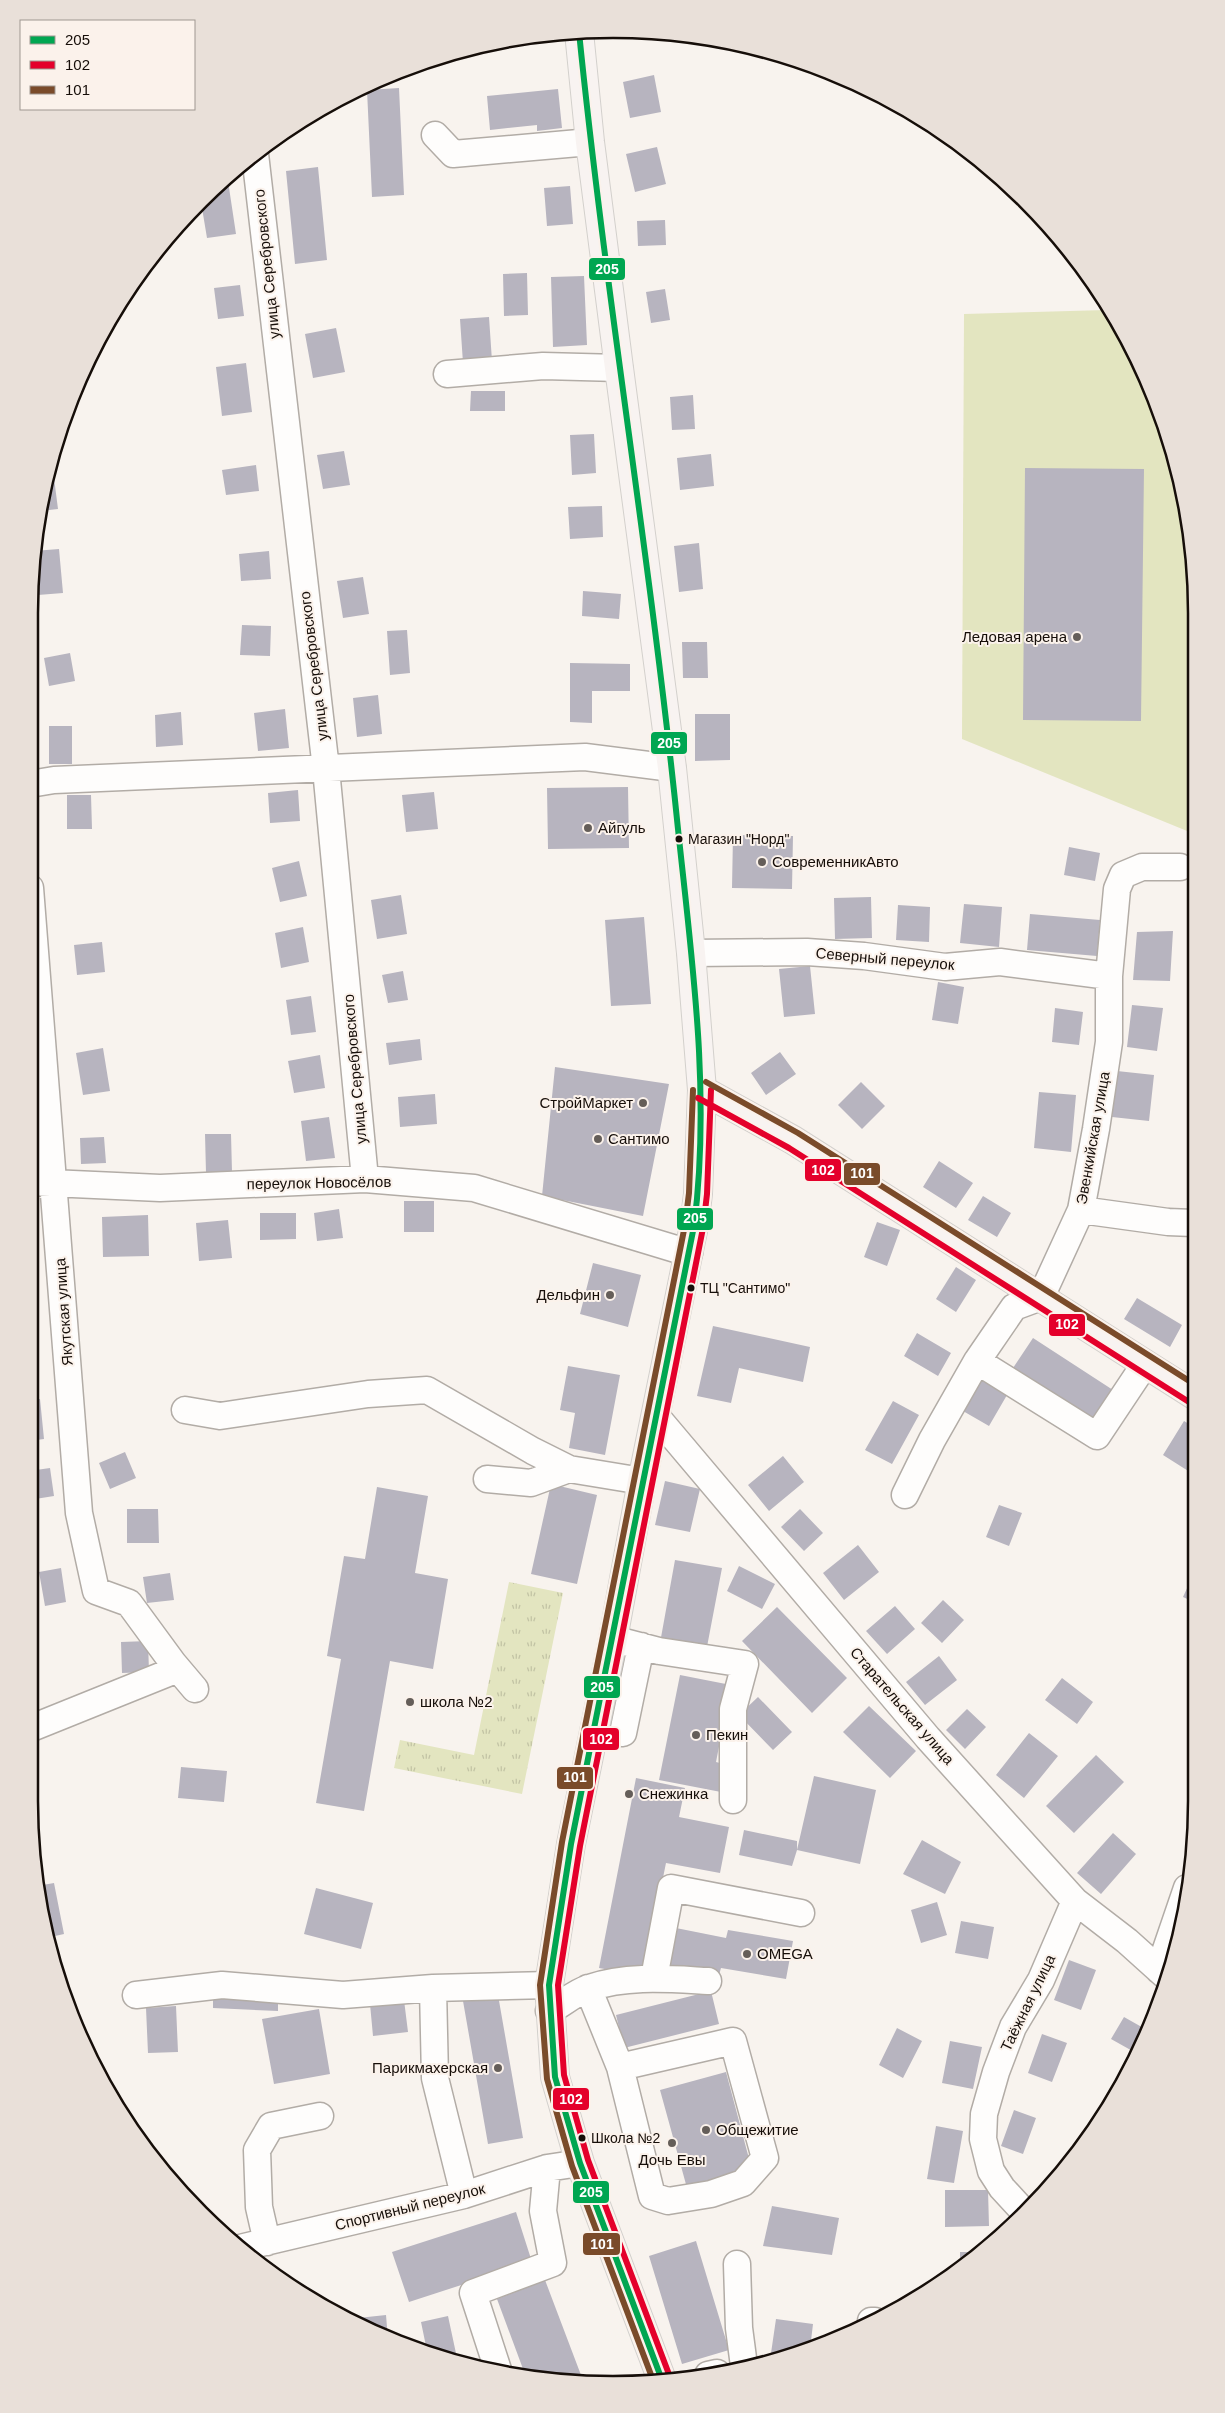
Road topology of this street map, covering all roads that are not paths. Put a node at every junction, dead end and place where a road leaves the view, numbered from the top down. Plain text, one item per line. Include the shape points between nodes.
1 (580, 39) edge
2 (435, 135) dead end
3 (590, 142) junction
4 (256, 161) edge
5 (619, 368) junction
6 (447, 374) dead end
7 (672, 768) junction
8 (326, 769) junction
9 (38, 783) edge
10 (1180, 867) dead end
11 (691, 953) junction
12 (1109, 976) junction
13 (38, 1085) edge
14 (702, 1090) junction
15 (365, 1179) junction
16 (42, 1183) edge
17 (1082, 1210) junction
18 (1188, 1223) edge
19 (689, 1253) junction
20 (1041, 1297) junction
21 (977, 1361) junction
22 (1145, 1364) junction
23 (1188, 1391) edge
24 (185, 1410) dead end
25 (656, 1416) junction
26 (569, 1469) junction
27 (487, 1480) dead end
28 (642, 1482) junction
29 (905, 1495) dead end
30 (613, 1638) junction
31 (642, 1646) junction
32 (178, 1669) junction
33 (195, 1689) dead end
34 (38, 1725) edge
35 (623, 1733) dead end
36 (733, 1800) dead end
37 (1075, 1901) junction
38 (801, 1913) dead end
39 (1161, 1971) edge
40 (654, 1978) junction
41 (708, 1981) dead end
42 (549, 1984) junction
43 (433, 1988) junction
44 (588, 1988) junction
45 (136, 1995) dead end
46 (550, 2011) junction
47 (620, 2067) junction
48 (320, 2116) dead end
49 (580, 2163) junction
50 (547, 2168) junction
51 (464, 2195) junction
52 (1019, 2207) edge
53 (266, 2242) junction
54 (249, 2246) edge
55 (737, 2264) dead end
56 (743, 2360) edge
57 (496, 2363) edge
58 (659, 2373) edge

1 - 3 main road
2 - 3 street via 453,154
3 - 5 main road
4 - 8 street, улица Серебровского
5 - 6 street via 543,366
5 - 7 main road
7 - 8 street via 585,757
7 - 11 main road
8 - 9 street
8 - 15 street, улица Серебровского
10 - 12 street, Эвенкийская улица via 1142,866 1123,875 1117,889
11 - 12 street, Северный переулок via 807,952 945,967 1000,962
11 - 14 main road
12 - 17 street, Эвенкийская улица via 1109,1042
13 - 16 street, Якутская улица
14 - 19 main road via 698,1194
14 - 20 main road via 793,1140
15 - 16 street, переулок Новосёлов via 160,1188
15 - 19 street, переулок Новосёлов via 474,1188
16 - 32 street, Якутская улица via 79,1513 96,1591 129,1603
17 - 18 street
17 - 20 street, Эвенкийская улица
19 - 25 main road
20 - 21 street via 1014,1307
20 - 22 main road
21 - 22 street via 1097,1436
21 - 29 street
22 - 23 main road
24 - 26 street via 220,1416 368,1394 427,1390
25 - 28 main road
25 - 37 street, Старательская улица via 928,1738
26 - 27 street via 531,1483
26 - 28 street
28 - 30 main road
30 - 31 street
30 - 42 main road via 571,1844
31 - 35 street
31 - 36 street via 745,1664 733,1709
32 - 33 street, Якутская улица
32 - 34 street
37 - 39 street, Старательская улица
37 - 52 street, Таёжная улица via 1041,1980 1013,2027 984,2114 983,2139 991,2171
38 - 40 street via 671,1888
40 - 41 street
40 - 44 street
42 - 43 street
42 - 46 main road
43 - 45 street via 343,1995 222,1985
43 - 51 street via 435,2078
44 - 46 street
44 - 47 street
46 - 49 main road via 555,2077
47 - 47 street via 733,2041 765,2158 743,2183 711,2194 668,2201 652,2196
48 - 53 street via 271,2126 257,2150 258,2207
49 - 50 street, Спортивный переулок
49 - 58 main road
50 - 51 street, Спортивный переулок
50 - 57 street via 543,2211 553,2263 473,2293
51 - 53 street, Спортивный переулок
53 - 54 street, Спортивный переулок
55 - 56 street

